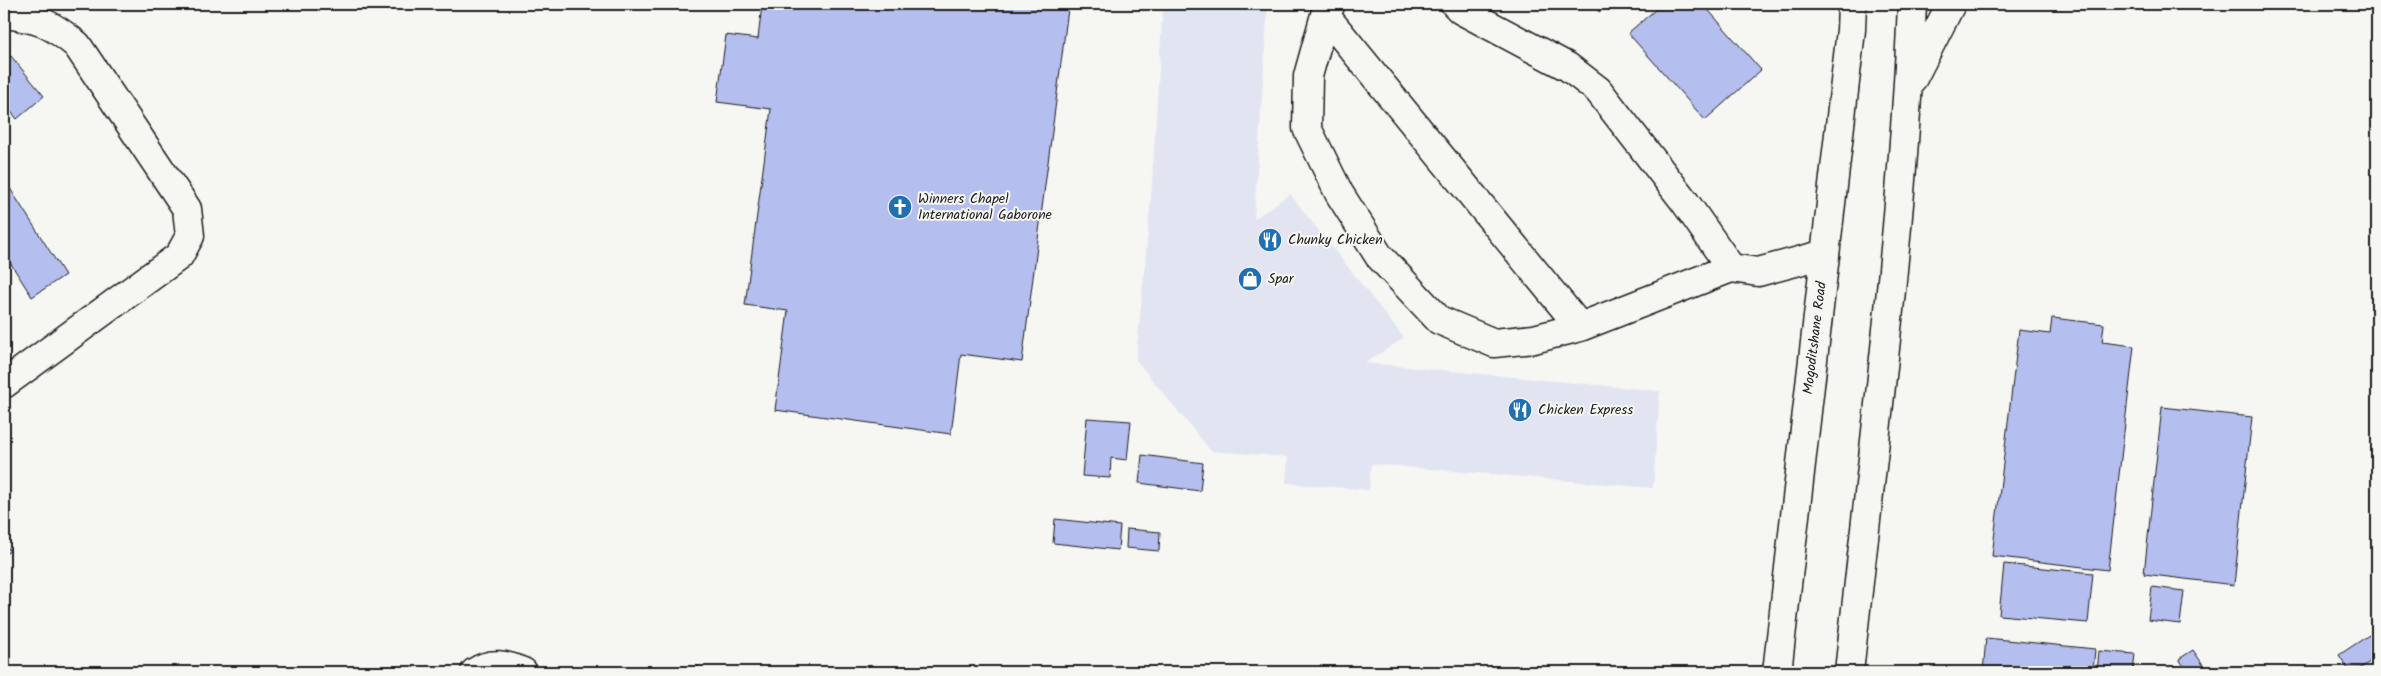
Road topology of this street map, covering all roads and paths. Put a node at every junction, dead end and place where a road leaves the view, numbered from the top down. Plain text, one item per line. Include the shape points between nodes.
1 (1455, 4) edge
2 (1842, 4) edge
3 (1912, 4) edge
4 (1951, 4) edge
5 (1328, 9) edge
6 (4, 14) edge
7 (1852, 17) edge
8 (1908, 86) junction
9 (1825, 254) junction
10 (1731, 268) junction
11 (1580, 328) junction
12 (4, 384) edge
13 (475, 672) edge
14 (523, 672) edge
15 (1777, 672) edge
16 (1849, 672) edge

1 - 10 main road via 1568,67 1598,90 1685,202
2 - 7 main road
3 - 8 main road
4 - 8 main road
5 - 11 main road
5 - 11 main road via 1308,76 1307,128 1339,193 1379,256 1439,320 1494,343 1534,339
6 - 12 main road via 39,19 77,45 187,210 190,236 179,256
7 - 9 main road, Mogoditshane Road
8 - 16 main road via 1894,264
9 - 10 main road via 1758,272
9 - 15 main road, Mogoditshane Road
10 - 11 main road
13 - 14 main road via 483,667 506,664

